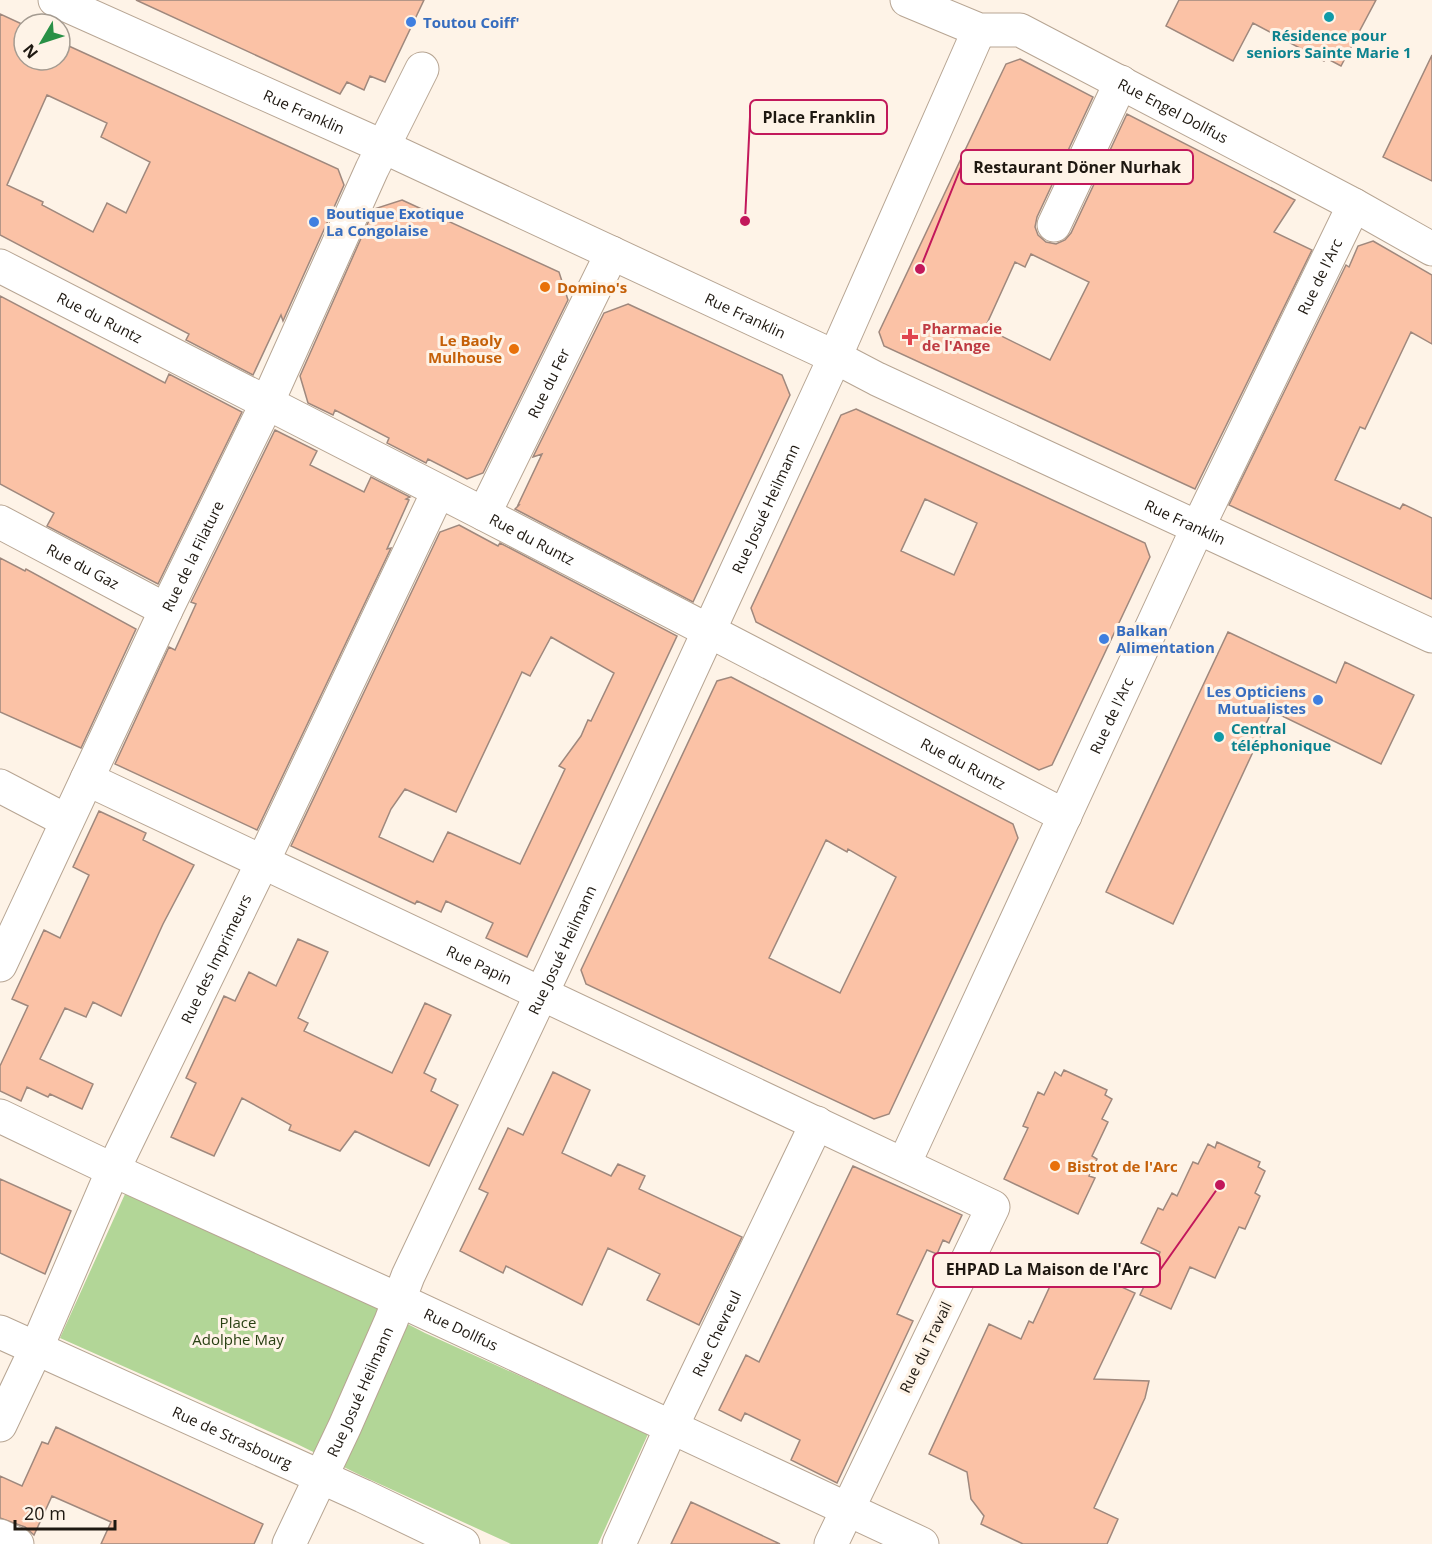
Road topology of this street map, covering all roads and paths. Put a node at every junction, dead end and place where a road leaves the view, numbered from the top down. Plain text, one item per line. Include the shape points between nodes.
1 (56, 0) edge
2 (907, 0) edge
3 (979, 30) junction
4 (422, 69) dead end
5 (1121, 82) junction
6 (384, 147) junction
7 (1353, 205) junction
8 (1054, 225) dead end
9 (1432, 249) edge
10 (612, 253) junction
11 (0, 266) edge
12 (835, 357) junction
13 (267, 403) junction
14 (438, 492) junction
15 (484, 514) junction
16 (0, 522) edge
17 (1198, 527) junction
18 (166, 610) junction
19 (709, 631) junction
20 (1432, 636) edge
21 (87, 779) junction
22 (0, 786) edge
23 (1065, 816) junction
24 (67, 821) junction
25 (263, 861) junction
26 (0, 965) edge
27 (542, 993) junction
28 (0, 1116) edge
29 (817, 1123) junction
30 (904, 1164) junction
31 (113, 1170) junction
32 (399, 1300) junction
33 (0, 1332) edge
34 (36, 1348) junction
35 (0, 1425) edge
36 (671, 1428) junction
37 (321, 1478) junction
38 (847, 1510) junction
39 (0, 1536) edge
40 (16, 1544) edge
41 (289, 1544) edge
42 (463, 1544) edge
43 (619, 1544) edge
44 (831, 1544) edge
45 (922, 1544) edge

1 - 6 street, Rue Franklin
2 - 3 street, Rue Engel Dollfus
3 - 5 street, Rue Engel Dollfus via 1020,30
3 - 12 street, Rue Josué Heilmann
4 - 6 street, Rue de la Filature
5 - 7 street, Rue Engel Dollfus
5 - 8 street
6 - 10 street, Rue Franklin
6 - 13 street, Rue de la Filature
7 - 9 street, Rue Engel Dollfus
7 - 17 street, Rue de l'Arc
10 - 12 street, Rue Franklin
10 - 15 street, Rue du Fer
11 - 13 street, Rue du Runtz
12 - 17 street, Rue Franklin via 877,380
12 - 19 street, Rue Josué Heilmann
13 - 14 street, Rue du Runtz
13 - 18 street, Rue de la Filature
14 - 15 street, Rue du Runtz
14 - 25 street, Rue des Imprimeurs
15 - 19 street, Rue du Runtz
16 - 18 street, Rue du Gaz
17 - 20 street, Rue Franklin
17 - 23 street, Rue de l'Arc
18 - 21 street, Rue de la Filature
19 - 23 street, Rue du Runtz
19 - 27 street, Rue Josué Heilmann
21 - 24 street, Rue de la Filature
21 - 25 street, Rue Papin
22 - 24 street
23 - 30 street, Rue de l'Arc
24 - 26 street, Rue de la Filature
25 - 27 street, Rue Papin
25 - 31 street, Rue des Imprimeurs
27 - 29 street, Rue Papin
27 - 32 street, Rue Josué Heilmann
28 - 31 street, Rue Dollfus
29 - 30 street, Rue Papin
29 - 36 street, Rue Chevreul
30 - 38 street, Rue du Travail via 993,1207
31 - 32 street, Rue Dollfus
31 - 34 street, Rue des Imprimeurs
32 - 36 street, Rue Dollfus
32 - 37 street, Rue Josué Heilmann
33 - 34 street, Rue de Strasbourg
34 - 35 street, Rue des Imprimeurs
34 - 37 street, Rue de Strasbourg
36 - 38 street, Rue Dollfus
36 - 43 street, Rue Chevreul
37 - 41 street, Rue Josué Heilmann
37 - 42 street, Rue de Strasbourg
38 - 44 street, Rue du Travail
38 - 45 street, Rue Dollfus
39 - 40 street

